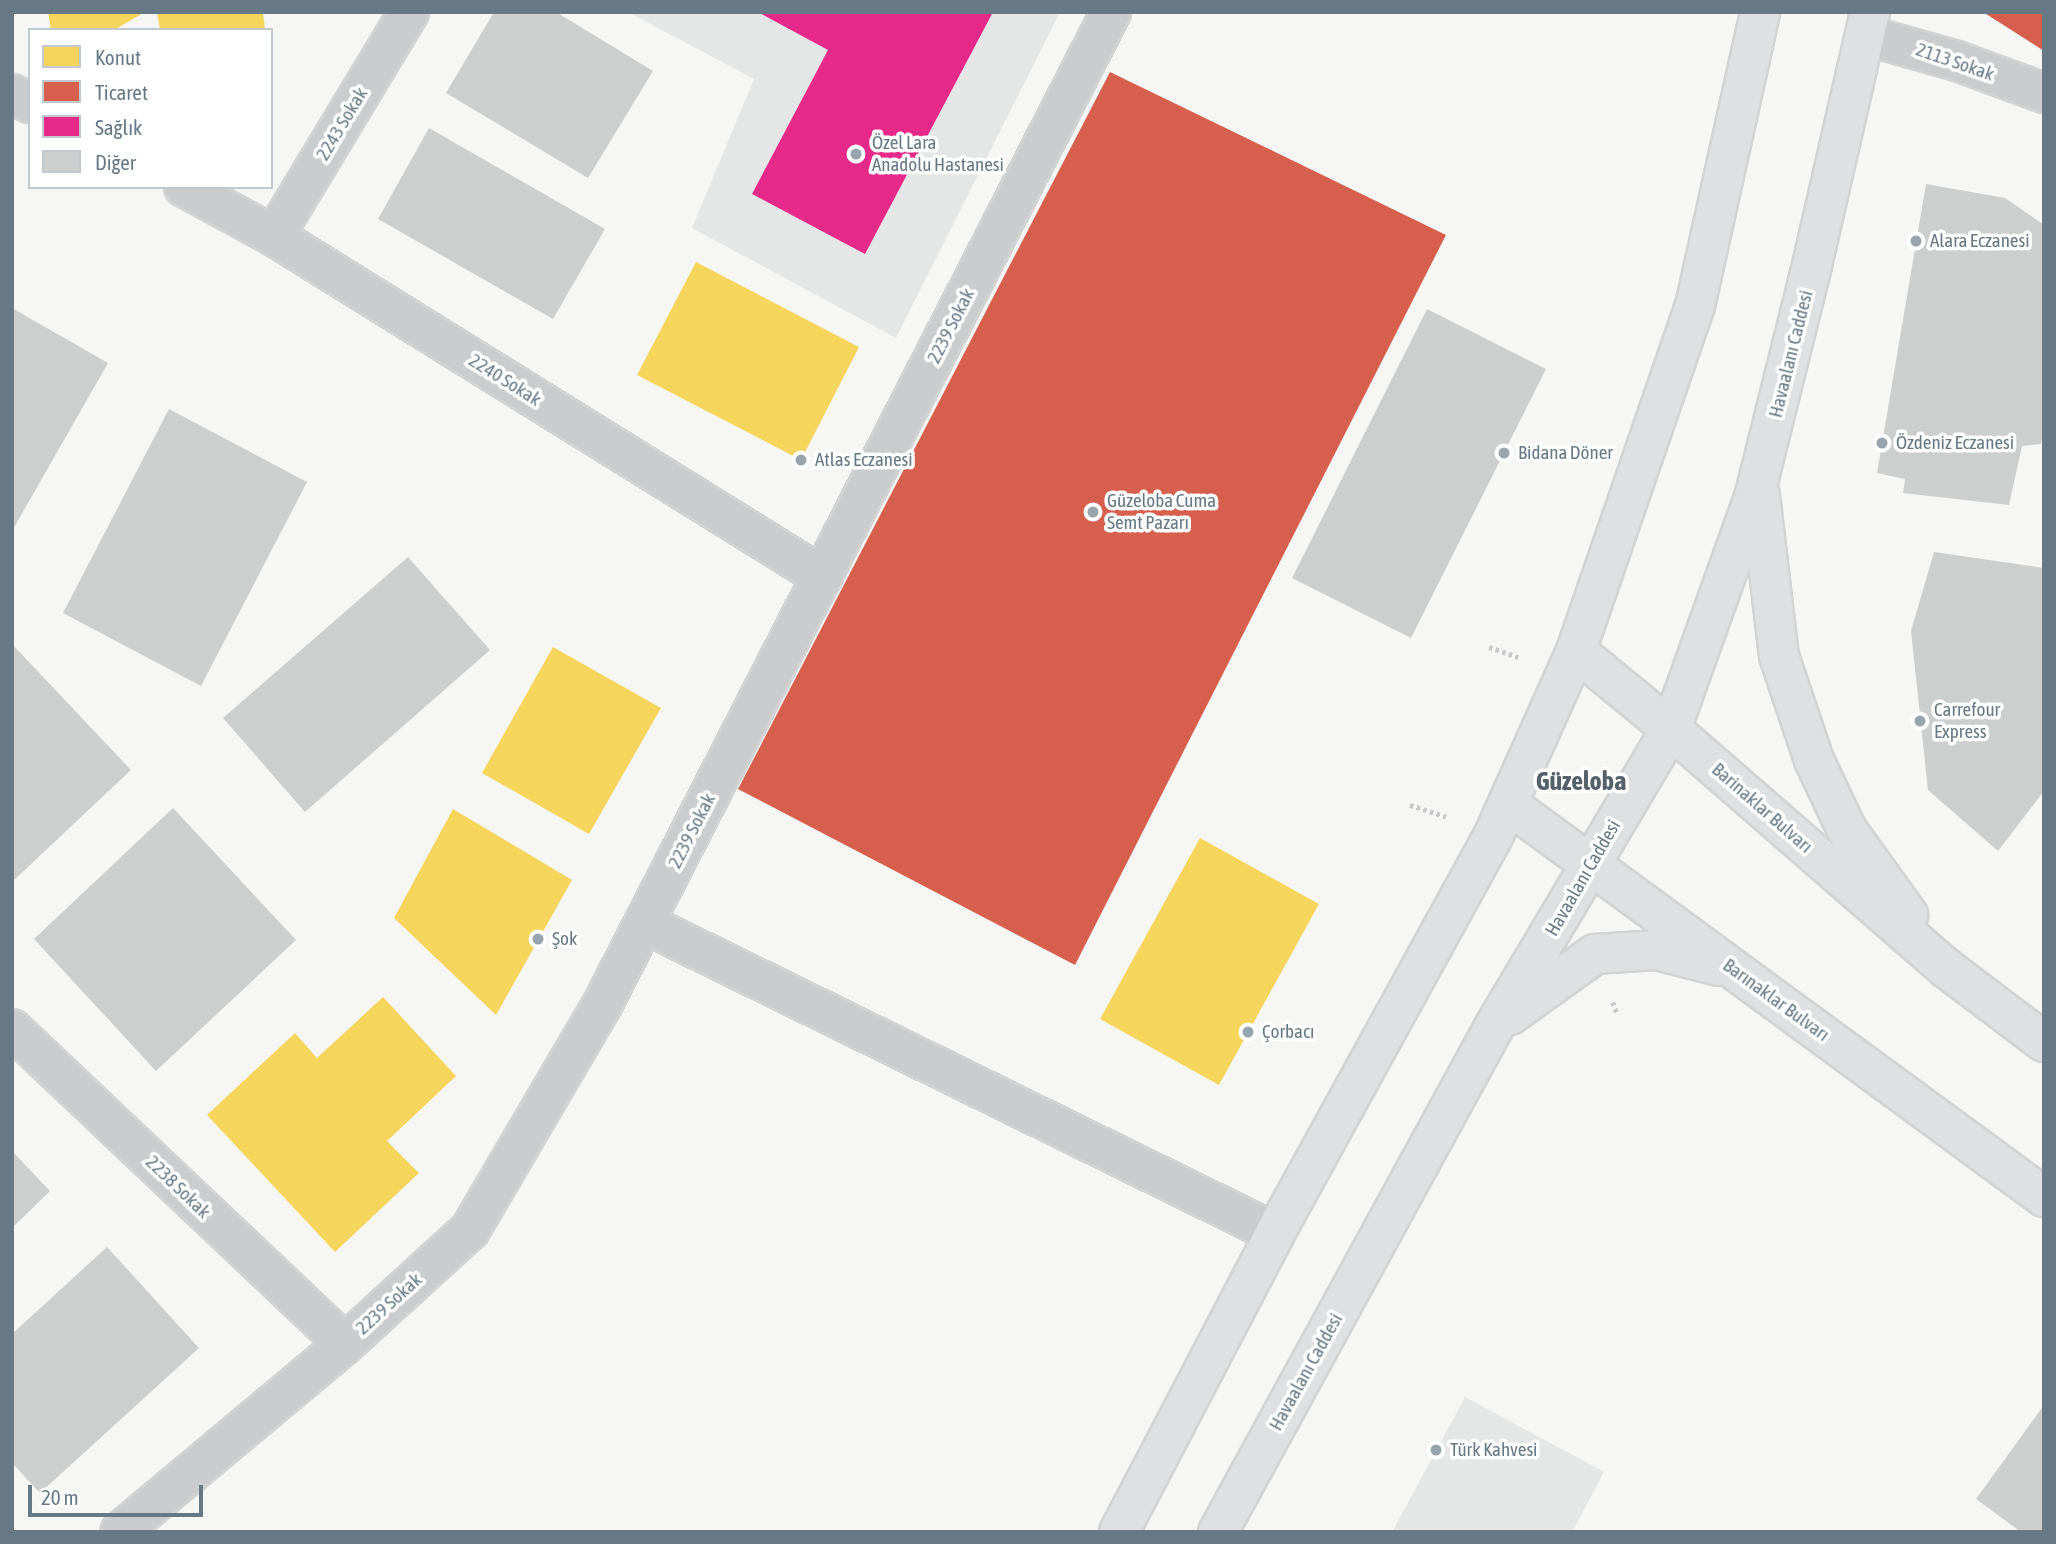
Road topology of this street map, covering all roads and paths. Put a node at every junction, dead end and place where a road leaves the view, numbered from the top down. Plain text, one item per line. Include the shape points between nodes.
1 (409, 12) edge
2 (1111, 12) edge
3 (1760, 12) edge
4 (1867, 24) edge
5 (2044, 93) edge
6 (12, 94) edge
7 (28, 102) edge
8 (188, 189) edge
9 (274, 236) junction
10 (1758, 483) junction
11 (823, 577) junction
12 (1576, 651) junction
13 (1671, 729) junction
14 (1507, 804) junction
15 (1591, 863) junction
16 (644, 923) junction
17 (1946, 968) junction
18 (1735, 970) junction
19 (1494, 1027) junction
20 (12, 1028) edge
21 (2044, 1042) edge
22 (2044, 1197) edge
23 (1275, 1233) junction
24 (345, 1345) junction
25 (120, 1532) edge
26 (1119, 1532) edge
27 (1218, 1532) edge

1 - 9 street, 2243 Sokak
2 - 11 street, 2239 Sokak
3 - 12 main road via 1695,306
4 - 5 street, 2113 Sokak
4 - 10 main road, Havaalanı Caddesi
6 - 7 street
8 - 9 street, 2240 Sokak
9 - 11 street, 2240 Sokak
10 - 13 main road, Havaalanı Caddesi
10 - 17 main road via 1779,656 1814,760 1847,830
11 - 16 street, 2239 Sokak
12 - 13 main road, Barinaklar Bulvarı
12 - 14 main road
13 - 15 main road, Havaalanı Caddesi
13 - 17 main road, Barinaklar Bulvarı
14 - 15 main road, Barınaklar Bulvarı
14 - 23 main road
15 - 18 main road, Barınaklar Bulvarı
15 - 19 main road, Havaalanı Caddesi
16 - 23 street
16 - 24 street, 2239 Sokak via 601,1007 470,1230
17 - 21 main road
18 - 19 main road via 1657,950 1595,954
18 - 22 main road, Barınaklar Bulvarı
19 - 27 main road, Havaalanı Caddesi
20 - 24 street, 2238 Sokak
23 - 26 main road
24 - 25 street, 2239 Sokak

